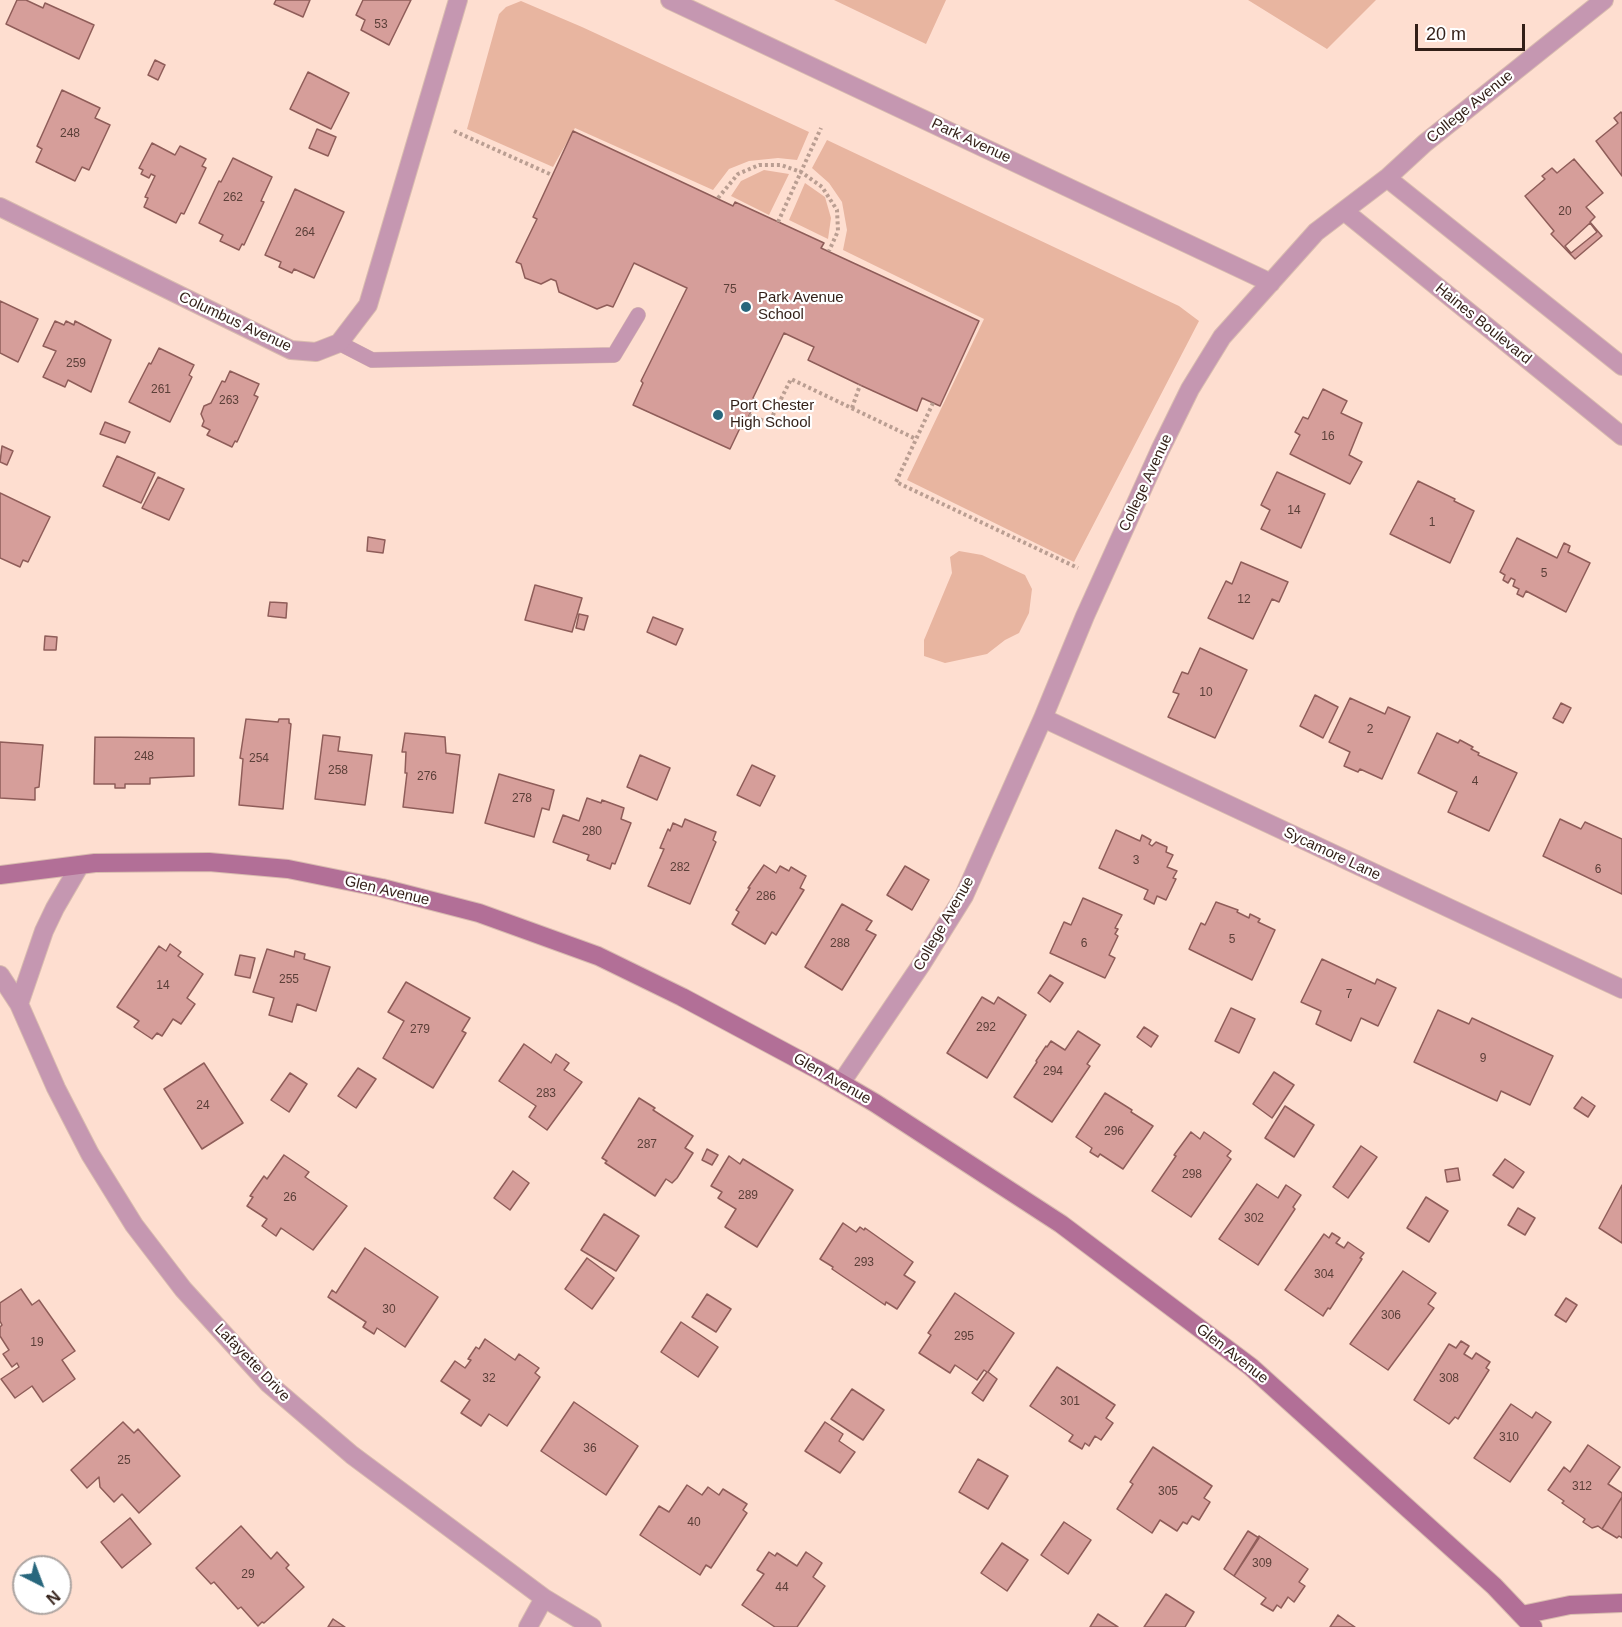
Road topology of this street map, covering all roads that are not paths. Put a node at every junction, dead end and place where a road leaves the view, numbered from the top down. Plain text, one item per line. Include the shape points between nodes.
1 (458, 0) edge
2 (670, 0) edge
3 (1604, 0) edge
4 (1387, 178) junction
5 (0, 207) edge
6 (1344, 211) junction
7 (1271, 283) junction
8 (638, 315) dead end
9 (339, 343) junction
10 (1622, 366) edge
11 (1622, 436) edge
12 (1043, 718) junction
13 (80, 866) junction
14 (0, 875) edge
15 (0, 975) edge
16 (1622, 989) edge
17 (19, 1004) junction
18 (841, 1083) junction
19 (544, 1598) junction
20 (1622, 1603) edge
21 (1528, 1621) edge
22 (528, 1627) edge
23 (592, 1627) edge

1 - 9 street via 368,305
2 - 7 street, Park Avenue
3 - 4 street, College Avenue
4 - 6 street, College Avenue
4 - 10 street
5 - 9 street, Columbus Avenue via 291,350 316,352
6 - 7 street, College Avenue via 1316,232
6 - 11 street, Haines Boulevard
7 - 12 street, College Avenue via 1222,337 1190,389 1089,606
8 - 9 lane via 614,355 372,360
12 - 16 street, Sycamore Lane
12 - 18 street, College Avenue via 964,896
13 - 14 street, Glen Avenue
13 - 17 street via 44,931
13 - 18 street, Glen Avenue via 209,862 288,869 479,913 598,956
15 - 17 street, Lafayette Drive
17 - 19 street, Lafayette Drive via 90,1154 134,1225 183,1289 269,1384 344,1448
18 - 21 street, Glen Avenue via 1061,1224 1251,1367
19 - 22 street
19 - 23 street, Lafayette Drive
20 - 21 street via 1570,1605

